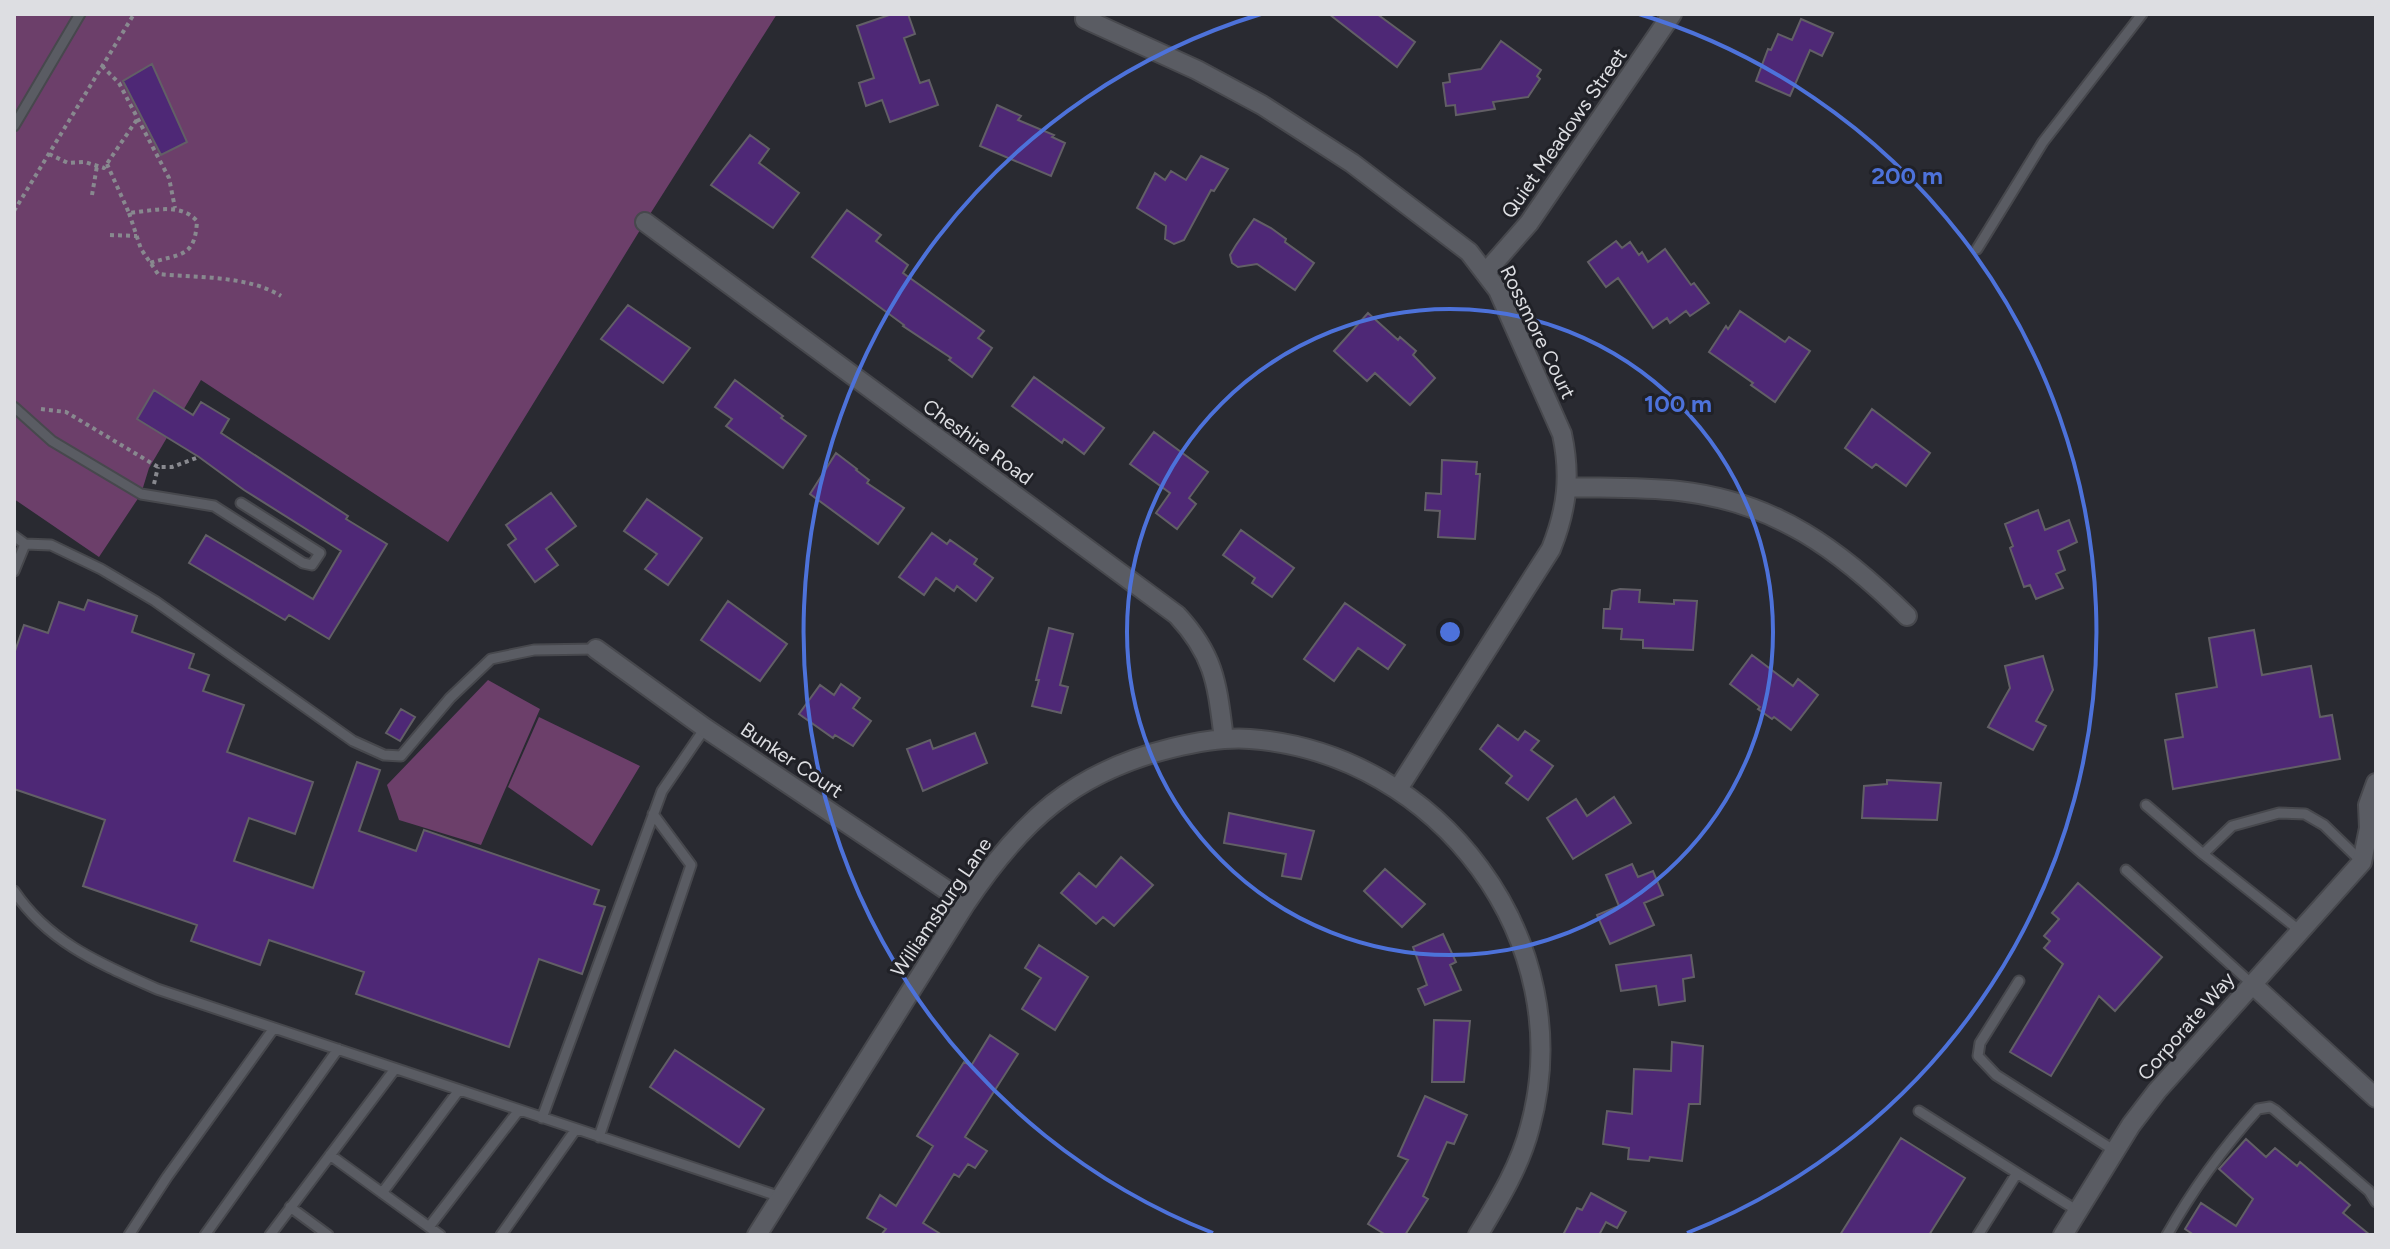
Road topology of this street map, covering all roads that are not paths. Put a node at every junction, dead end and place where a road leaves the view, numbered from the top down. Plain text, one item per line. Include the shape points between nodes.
1 (80, 14) edge
2 (1672, 14) edge
3 (2142, 14) edge
4 (1085, 19) dead end
5 (14, 126) edge
6 (645, 222) dead end
7 (1977, 249) dead end
8 (1486, 272) junction
9 (14, 407) edge
10 (1568, 487) junction
11 (241, 503) dead end
12 (14, 536) edge
13 (25, 544) junction
14 (14, 571) edge
15 (1907, 616) dead end
16 (596, 649) joint
17 (705, 728) junction
18 (1224, 739) junction
19 (2376, 783) edge
20 (1398, 789) junction
21 (2146, 805) dead end
22 (653, 814) junction
23 (2372, 824) edge
24 (2203, 854) junction
25 (2362, 862) junction
26 (2126, 870) dead end
27 (14, 891) edge
28 (966, 903) junction
29 (2299, 930) junction
30 (2019, 981) dead end
31 (2252, 984) junction
32 (274, 1028) junction
33 (338, 1049) junction
34 (395, 1069) junction
35 (459, 1090) junction
36 (2376, 1098) edge
37 (519, 1110) junction
38 (1919, 1111) dead end
39 (542, 1118) junction
40 (576, 1129) junction
41 (599, 1137) junction
42 (2115, 1151) junction
43 (330, 1155) junction
44 (2017, 1173) junction
45 (382, 1193) junction
46 (781, 1197) junction
47 (2376, 1202) edge
48 (290, 1207) junction
49 (2078, 1211) junction
50 (429, 1227) junction
51 (129, 1235) edge
52 (205, 1235) edge
53 (270, 1235) edge
54 (328, 1235) edge
55 (440, 1235) edge
56 (501, 1235) edge
57 (757, 1235) edge
58 (1478, 1235) edge
59 (1978, 1235) edge
60 (2063, 1235) edge
61 (2167, 1235) edge

1 - 5 lane
2 - 8 street, Quiet Meadows Street via 1529,223
3 - 7 lane via 2043,142
4 - 8 street, Rossmore Court via 1262,105 1447,233
6 - 18 street, Cheshire Road via 1177,615 1206,651
8 - 10 street, Rossmore Court via 1562,434
9 - 11 lane via 52,441 141,494 214,506 312,565 320,553
10 - 15 street via 1680,491 1753,508 1821,542
10 - 20 street, Rossmore Court via 1551,549
12 - 13 lane
13 - 14 lane
13 - 16 lane via 51,545 101,569 155,601 353,741 384,755 401,756 491,659 534,650
16 - 17 street, Bunker Court
17 - 22 lane via 662,791
17 - 28 street, Bunker Court
18 - 20 street, Williamsburg Lane via 1249,738 1325,754
18 - 28 street, Williamsburg Lane via 1149,754 1074,788 1018,834
19 - 23 street via 2368,805
20 - 58 street, Williamsburg Lane via 1451,833 1481,867 1505,906 1534,985 1541,1053 1531,1126 1505,1192
21 - 24 lane
22 - 39 lane
22 - 41 lane via 691,865
23 - 25 street
24 - 25 lane via 2232,826 2279,813 2305,814
24 - 29 lane
25 - 29 street, Corporate Way
26 - 31 lane
27 - 32 lane via 59,940 90,959 157,989
28 - 46 street, Williamsburg Lane
29 - 31 street, Corporate Way
30 - 42 lane via 1980,1043 1978,1056 1996,1075
31 - 36 street
31 - 42 street, Corporate Way via 2157,1091
32 - 33 lane
32 - 51 lane
33 - 34 lane
33 - 52 lane
34 - 35 lane
34 - 43 lane
35 - 37 lane
35 - 45 lane
37 - 39 lane
37 - 50 lane
38 - 44 lane
39 - 40 lane
40 - 41 lane
40 - 56 lane
41 - 46 lane
42 - 49 street, Corporate Way
43 - 45 lane
43 - 48 lane
44 - 49 lane
44 - 59 lane
45 - 50 lane
46 - 57 street, Williamsburg Lane
47 - 61 lane via 2275,1110 2264,1107 2211,1165
48 - 53 lane
48 - 54 lane
49 - 60 street, Corporate Way
50 - 55 lane

